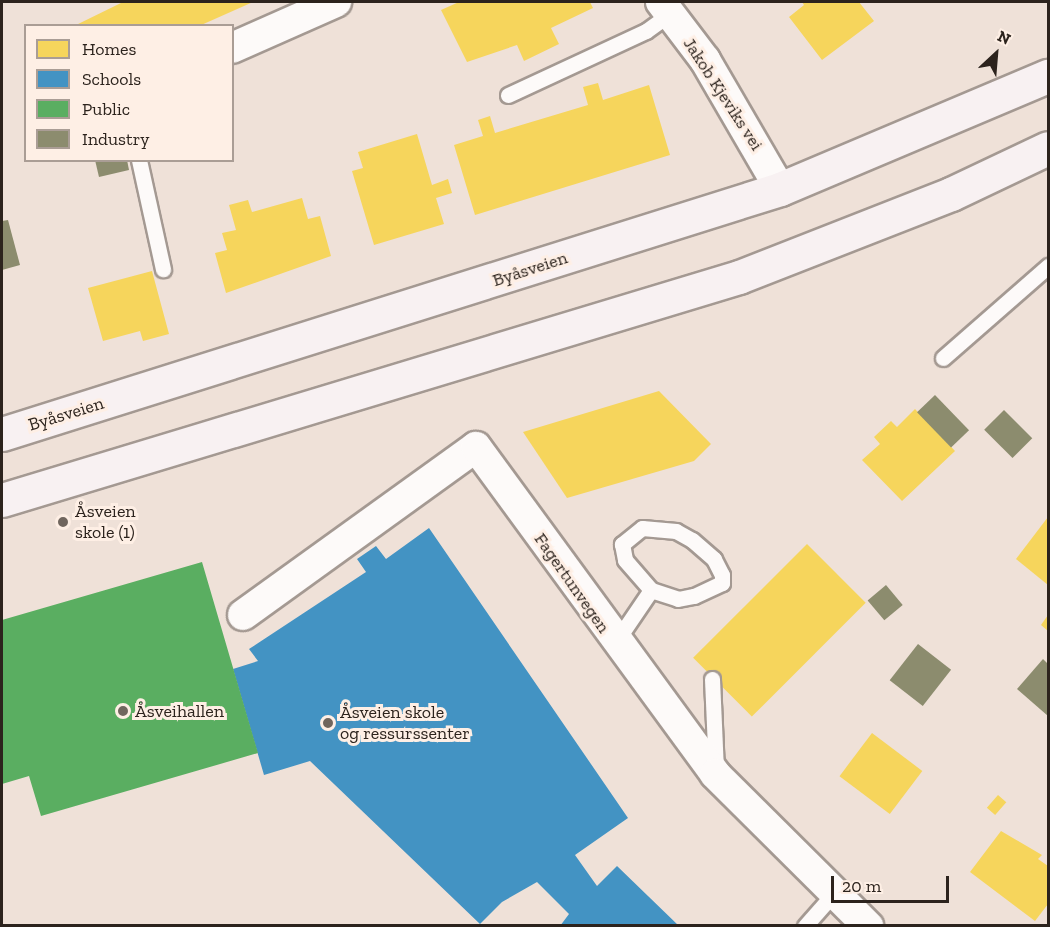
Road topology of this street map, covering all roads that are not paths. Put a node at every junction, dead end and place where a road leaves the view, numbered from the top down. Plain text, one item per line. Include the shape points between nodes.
1 (336, 2) edge
2 (665, 8) edge
3 (234, 47) edge
4 (1048, 76) edge
5 (508, 95) dead end
6 (1048, 148) edge
7 (139, 162) edge
8 (780, 189) junction
9 (1048, 266) edge
10 (163, 269) dead end
11 (943, 358) dead end
12 (2, 434) edge
13 (2, 500) edge
14 (651, 590) junction
15 (243, 615) dead end
16 (615, 643) junction
17 (712, 679) dead end
18 (715, 774) junction
19 (835, 892) junction
20 (805, 926) edge
21 (868, 926) edge

1 - 3 street
2 - 5 lane via 646,31
2 - 8 street, Jakob Kjeviks vei via 705,60
4 - 8 main road, Byåsveien
6 - 13 main road via 951,195 739,277
7 - 10 lane
8 - 12 main road, Byåsveien
9 - 11 lane
14 - 14 lane via 678,599 694,596 722,583 722,575 714,560 692,540 676,531 642,528 622,544 625,560
14 - 16 lane
15 - 16 street, Fagertunvegen via 476,447
16 - 18 street, Fagertunvegen
17 - 18 lane via 710,717 719,747
18 - 19 street, Fagertunvegen
19 - 20 lane
19 - 21 street, Fagertunvegen

